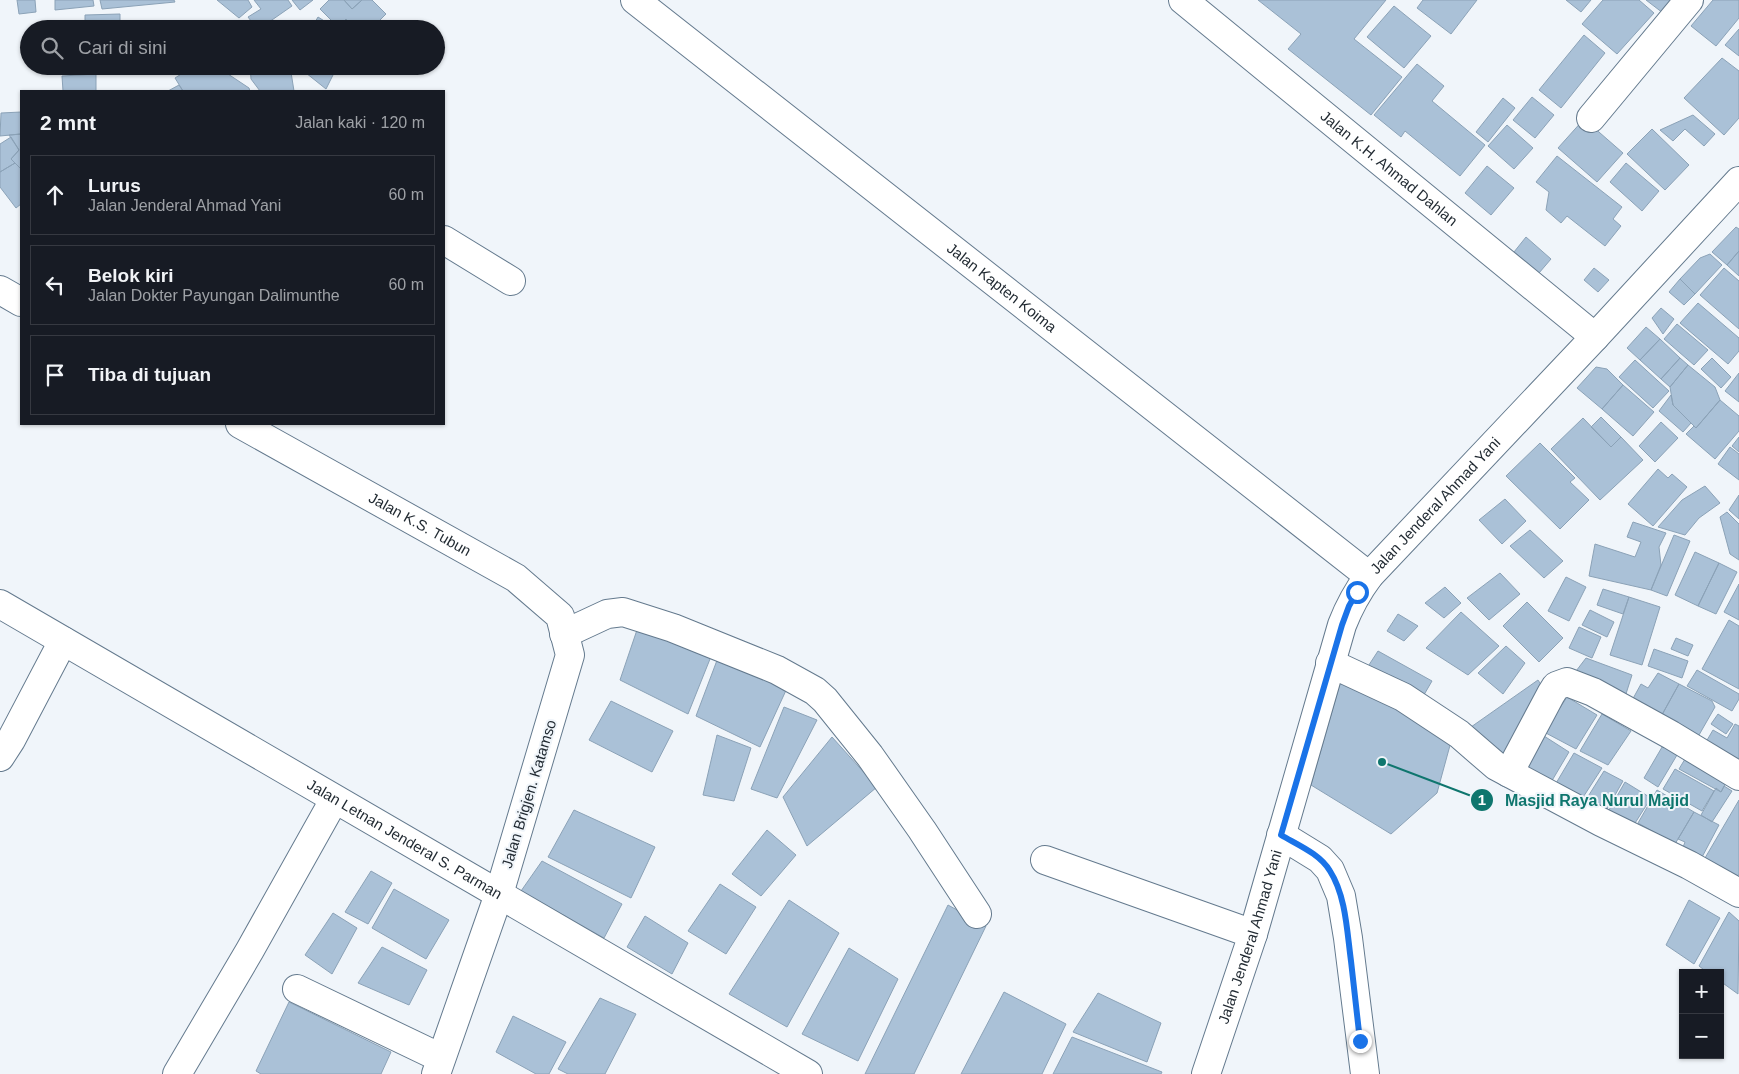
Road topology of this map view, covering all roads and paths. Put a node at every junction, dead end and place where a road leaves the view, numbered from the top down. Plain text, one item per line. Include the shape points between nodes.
1 (635, 0) edge
2 (1183, 0) edge
3 (1689, 0) edge
4 (1591, 118) dead end
5 (1739, 182) edge
6 (445, 241) edge
7 (510, 281) dead end
8 (0, 290) edge
9 (20, 301) edge
10 (1595, 337) junction
11 (242, 425) edge
12 (1369, 576) junction
13 (0, 604) edge
14 (63, 641) junction
15 (567, 644) junction
16 (1330, 663) junction
17 (0, 756) edge
18 (1509, 773) junction
19 (1739, 776) edge
20 (334, 800) junction
21 (1281, 835) junction
22 (1045, 860) dead end
23 (1739, 893) edge
24 (499, 894) junction
25 (977, 914) dead end
26 (1253, 934) junction
27 (297, 988) dead end
28 (439, 1066) edge
29 (177, 1074) edge
30 (808, 1074) edge
31 (1206, 1074) edge
32 (1365, 1074) edge

1 - 12 street, Jalan Kapten Koima
2 - 10 street, Jalan K.H. Ahmad Dahlan
3 - 4 street
5 - 10 street, Jalan Jenderal Ahmad Yani
6 - 7 street
8 - 9 street
10 - 12 street, Jalan Jenderal Ahmad Yani
11 - 15 street, Jalan K.S. Tubun via 516,578 560,616
12 - 16 street, Jalan Jenderal Ahmad Yani via 1349,606
13 - 14 street, Jalan Letnan Jenderal S. Parman
14 - 17 street
14 - 20 street, Jalan Letnan Jenderal S. Parman
15 - 24 street, Jalan Brigjen. Katamso
15 - 25 street via 607,614 623,612 673,628 777,670 815,691 870,756
16 - 18 street via 1403,697
16 - 21 street, Jalan Jenderal Ahmad Yani
18 - 19 street via 1556,686 1567,682 1593,692
18 - 23 street
20 - 24 street, Jalan Letnan Jenderal S. Parman
20 - 29 street
21 - 26 street, Jalan Jenderal Ahmad Yani
21 - 32 street via 1320,859 1330,870 1341,896
22 - 26 street
24 - 28 street, Jalan Brigjen. Katamso
24 - 30 street, Jalan Letnan Jenderal S. Parman
26 - 31 street, Jalan Jenderal Ahmad Yani
27 - 28 street

